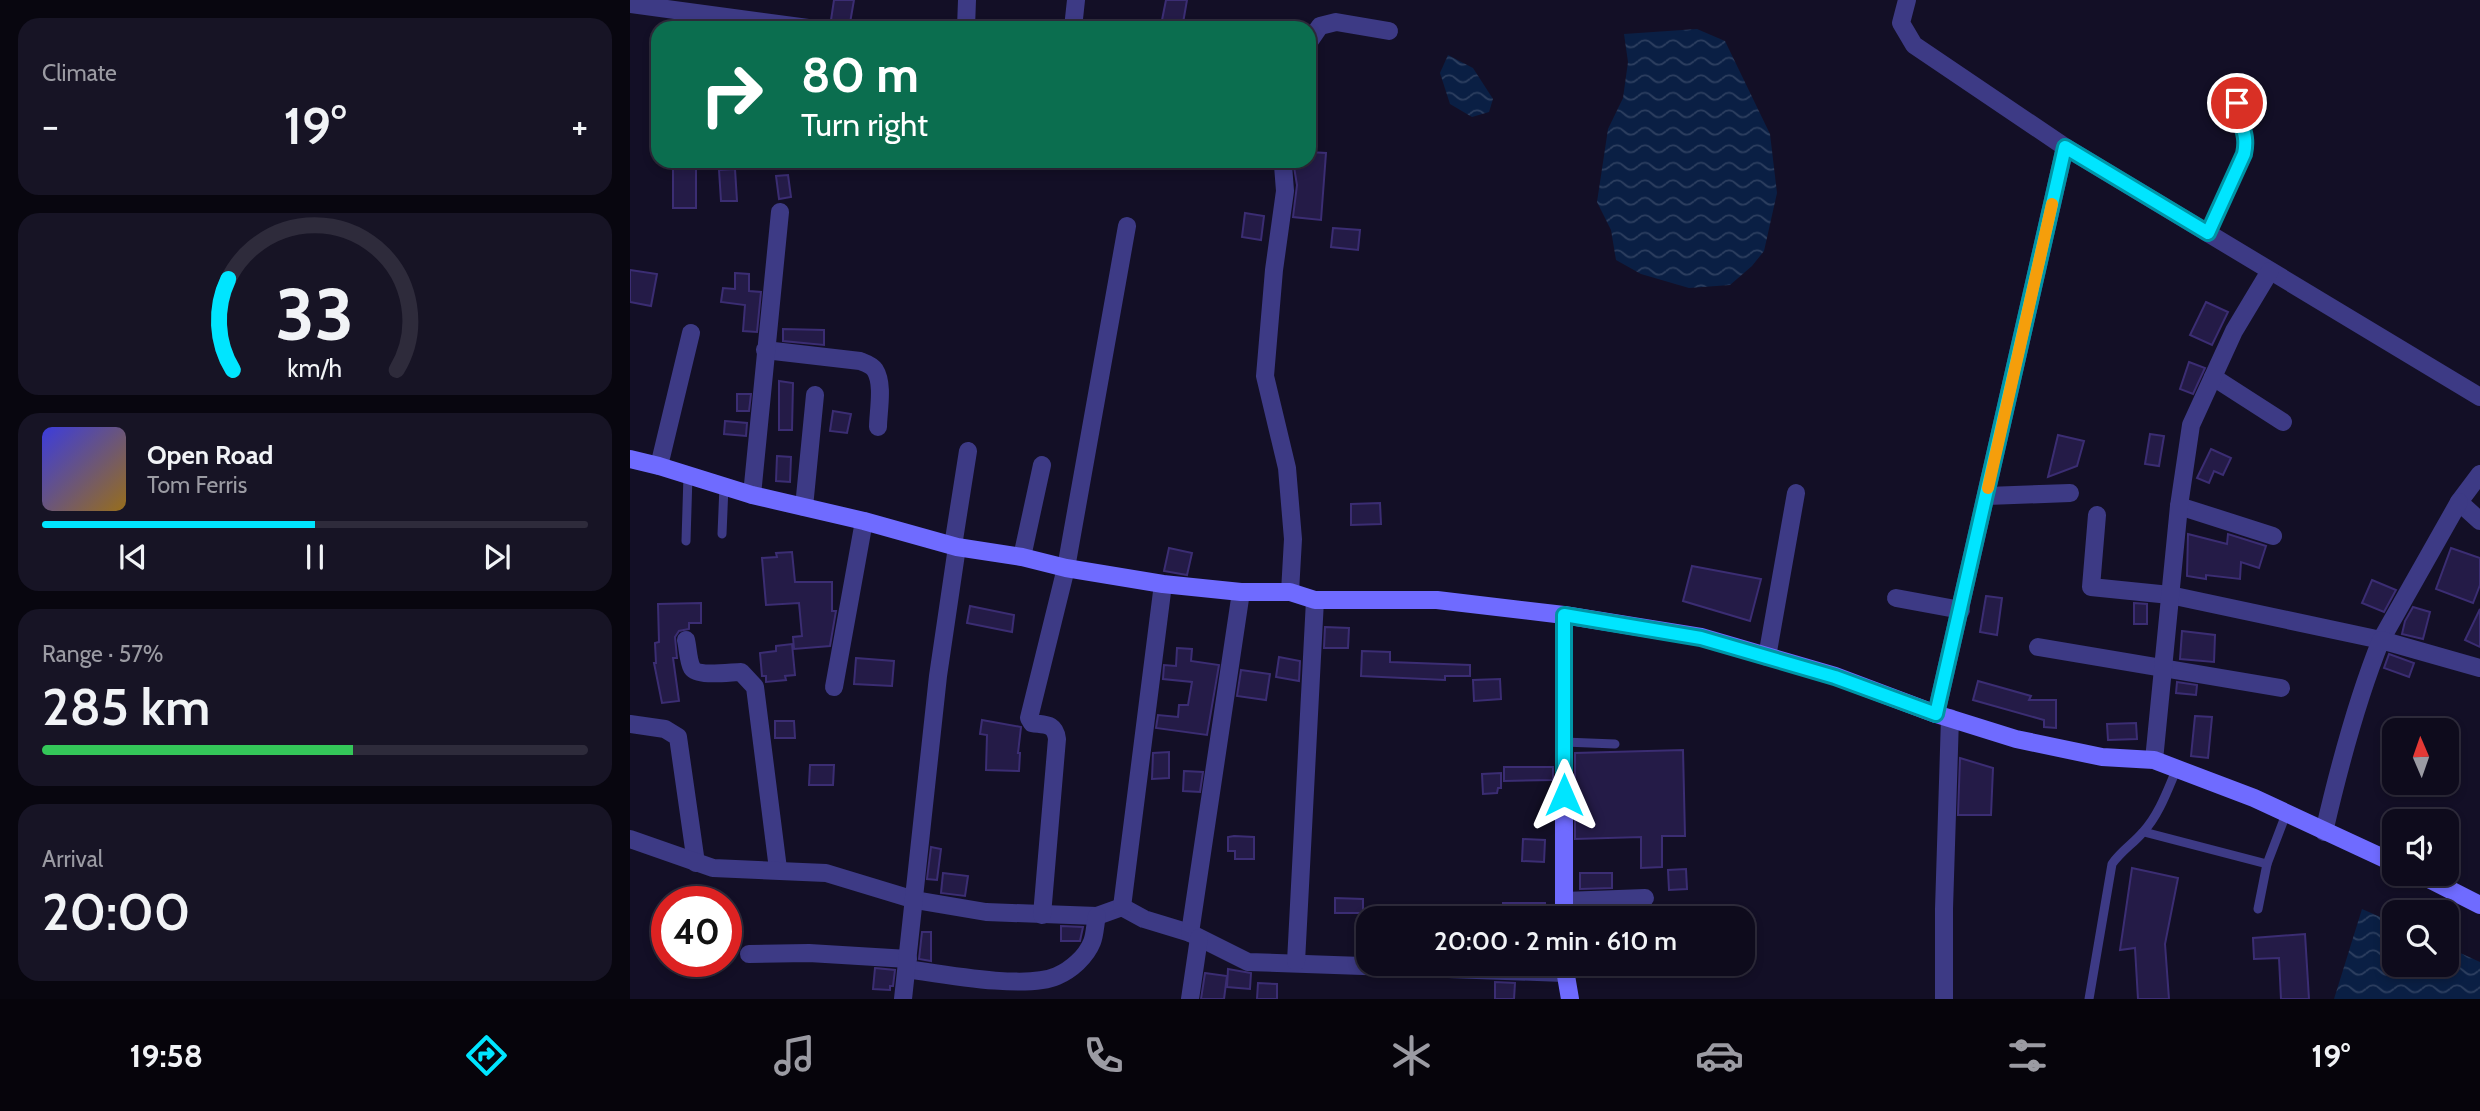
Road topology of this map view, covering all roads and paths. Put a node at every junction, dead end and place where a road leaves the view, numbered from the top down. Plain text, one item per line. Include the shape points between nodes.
1 (967, 0) edge
2 (1076, 0) edge
3 (1907, 0) edge
4 (630, 4) edge
5 (652, 4) edge
6 (762, 21) edge
7 (966, 21) edge
8 (1074, 21) edge
9 (1389, 30) dead end
10 (1316, 32) edge
11 (2246, 84) dead end
12 (2065, 147) junction
13 (1283, 168) edge
14 (780, 212) dead end
15 (1126, 226) dead end
16 (2208, 233) junction
17 (2270, 271) junction
18 (691, 332) dead end
19 (765, 350) junction
20 (2213, 377) junction
21 (815, 395) dead end
22 (2480, 397) edge
23 (2283, 422) dead end
24 (878, 428) dead end
25 (968, 451) dead end
26 (630, 459) edge
27 (1042, 465) dead end
28 (659, 466) junction
29 (2480, 474) edge
30 (688, 475) junction
31 (724, 486) junction
32 (2070, 493) dead end
33 (1796, 494) dead end
34 (751, 495) junction
35 (1986, 496) junction
36 (2459, 502) junction
37 (2179, 506) junction
38 (804, 507) junction
39 (2097, 515) dead end
40 (864, 521) junction
41 (2480, 521) edge
42 (722, 534) dead end
43 (2273, 536) dead end
44 (686, 541) dead end
45 (955, 546) junction
46 (1022, 556) junction
47 (1066, 568) junction
48 (1163, 584) junction
49 (1241, 592) junction
50 (1290, 592) junction
51 (2170, 595) junction
52 (1896, 597) dead end
53 (1315, 600) junction
54 (1961, 610) junction
55 (1564, 615) junction
56 (686, 640) dead end
57 (2381, 640) junction
58 (2038, 648) dead end
59 (1767, 657) junction
60 (2164, 668) junction
61 (2480, 668) edge
62 (834, 687) dead end
63 (2281, 688) dead end
64 (1943, 716) junction
65 (630, 724) edge
66 (1564, 742) junction
67 (1615, 744) dead end
68 (2154, 760) junction
69 (2177, 768) junction
70 (2286, 814) junction
71 (2144, 832) junction
72 (2324, 832) junction
73 (630, 839) edge
74 (2382, 858) edge
75 (696, 863) junction
76 (2267, 864) junction
77 (778, 869) junction
78 (2443, 886) edge
79 (1645, 898) dead end
80 (915, 900) junction
81 (2480, 905) edge
82 (1564, 906) edge
83 (1591, 906) edge
84 (1122, 907) junction
85 (2258, 909) dead end
86 (1042, 915) junction
87 (1097, 916) junction
88 (1195, 935) junction
89 (749, 954) dead end
90 (1296, 962) junction
91 (1356, 963) edge
92 (907, 964) junction
93 (1566, 976) edge
94 (903, 999) edge
95 (1190, 999) edge
96 (1570, 999) edge
97 (1944, 999) edge
98 (2089, 999) edge

1 - 7 street
2 - 8 street
3 - 12 street via 1901,23 1914,45
4 - 5 street
5 - 6 street
9 - 10 street via 1336,22
11 - 16 lane via 2237,103 2247,143
12 - 16 street
12 - 35 street
13 - 50 street via 1285,191 1265,376 1287,468 1293,539
14 - 19 street
15 - 47 street
16 - 17 street
17 - 20 street via 2252,297
17 - 22 street
18 - 28 street
19 - 24 street via 869,365 878,384
19 - 34 street
20 - 23 street
20 - 37 street via 2191,425
21 - 38 street
25 - 45 street
26 - 28 street
27 - 46 street
28 - 30 street
29 - 36 street
30 - 31 street
30 - 44 lane
31 - 34 street
31 - 42 lane
32 - 35 street
33 - 59 street
34 - 38 street
35 - 54 street
36 - 41 street
36 - 57 street
37 - 43 street
37 - 51 street
38 - 40 street
39 - 51 street via 2091,587
40 - 45 street
40 - 62 street
45 - 46 street
45 - 80 street
46 - 47 street
47 - 48 street
47 - 86 street via 1029,718 1032,723 1052,726 1057,739
48 - 49 street
48 - 84 street
49 - 50 street
49 - 88 street
50 - 53 street
51 - 57 street
51 - 60 street
52 - 54 street
53 - 55 street via 1437,600
53 - 90 street
54 - 64 street
55 - 59 street via 1701,638
55 - 66 street
56 - 77 street via 695,671 741,672 755,687
57 - 61 street
57 - 72 street
58 - 60 street
59 - 64 street
60 - 63 street
60 - 68 street
64 - 68 street via 2050,747
64 - 97 street
65 - 75 street via 665,729 678,737
66 - 67 lane
66 - 82 street
68 - 69 street
69 - 70 street
69 - 71 lane
70 - 72 street
70 - 76 lane
71 - 76 lane
71 - 98 lane via 2112,864
72 - 74 street
73 - 75 street
75 - 77 street via 713,868
76 - 85 lane
77 - 80 street via 826,873
78 - 81 street
79 - 83 street
80 - 86 street via 986,912
80 - 92 street
84 - 87 street
84 - 88 street
86 - 87 street
87 - 92 street via 1084,955 1057,976 976,979
88 - 90 street via 1248,962
88 - 95 street
89 - 92 street via 835,954
90 - 91 street
92 - 94 street
93 - 96 street

